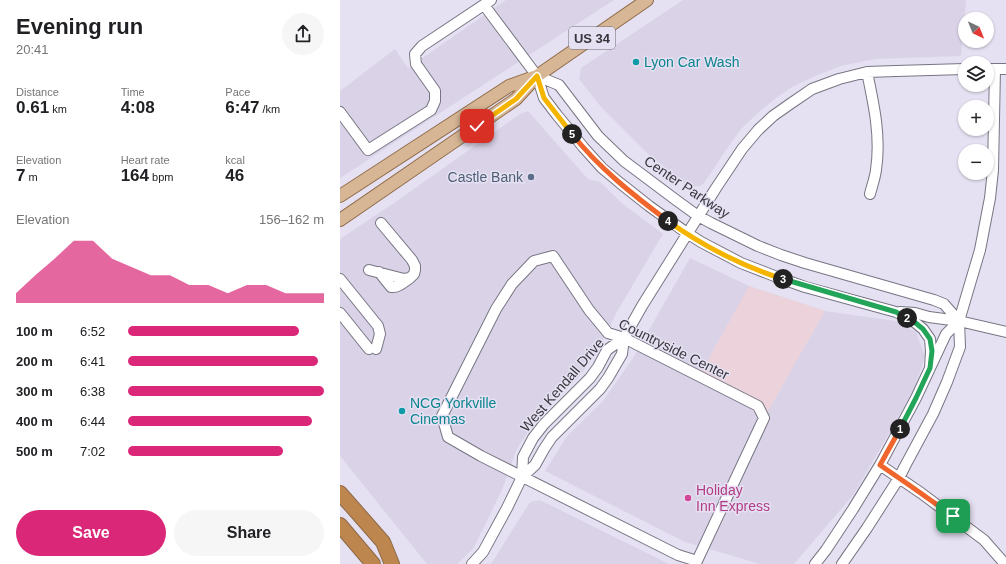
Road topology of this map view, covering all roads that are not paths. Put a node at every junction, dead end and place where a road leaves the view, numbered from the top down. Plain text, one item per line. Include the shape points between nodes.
1 (647, 0) edge
2 (488, 2) edge
3 (958, 69) edge
4 (994, 69) edge
5 (1006, 69) edge
6 (868, 72) junction
7 (537, 76) junction
8 (991, 92) edge
9 (340, 112) edge
10 (870, 194) dead end
11 (340, 196) edge
12 (698, 216) junction
13 (340, 220) edge
14 (381, 223) dead end
15 (687, 234) junction
16 (374, 271) dead end
17 (340, 279) edge
18 (896, 312) junction
19 (340, 313) edge
20 (959, 321) junction
21 (1006, 332) edge
22 (624, 338) junction
23 (930, 368) junction
24 (880, 465) junction
25 (522, 477) junction
26 (899, 478) junction
27 (340, 493) edge
28 (340, 525) edge
29 (700, 563) edge
30 (373, 564) edge
31 (392, 564) edge
32 (472, 564) edge
33 (815, 564) edge
34 (842, 564) edge
35 (1005, 564) edge

1 - 7 main road, US 34
2 - 7 street
2 - 9 street via 422,46 415,54 416,64 435,91 435,101 431,110 368,150
3 - 6 street, West Kendall Drive
4 - 5 street
6 - 10 street via 878,144 876,170
6 - 12 street, West Kendall Drive via 812,89 773,116 731,163
7 - 11 main road, US 34 via 509,86
7 - 12 street, Center Parkway via 559,85 598,136 624,161
7 - 13 main road, US 34 via 516,99
7 - 15 street via 544,98 597,163 643,202
8 - 20 street via 993,170 990,198 980,250
12 - 15 street, West Kendall Drive
12 - 20 street, Center Parkway via 781,255 944,304
14 - 16 street via 412,260 415,266 414,274 404,279
15 - 18 street via 741,263 777,277
15 - 22 street, West Kendall Drive
17 - 19 street via 378,326 380,334 372,349
18 - 20 street via 915,312 929,317
18 - 23 street via 912,320 930,339
20 - 21 street
20 - 23 street via 946,334
20 - 26 street via 960,347 947,382
22 - 25 street, West Kendall Drive via 622,354 600,389 552,437 535,465
22 - 25 street, West Kendall Drive via 607,350 590,378 533,438 523,457
22 - 25 street, Countryside Center via 608,333 589,310 553,256 534,261 512,284 496,309 442,416 448,437
22 - 29 street, Countryside Center via 758,406 764,418
23 - 24 street
24 - 26 street
24 - 33 street
25 - 29 street, Countryside Center via 672,552
25 - 32 street, West Kendall Drive via 496,530 483,552
26 - 34 street
26 - 35 street via 984,540
27 - 31 highway via 383,542
28 - 30 highway

